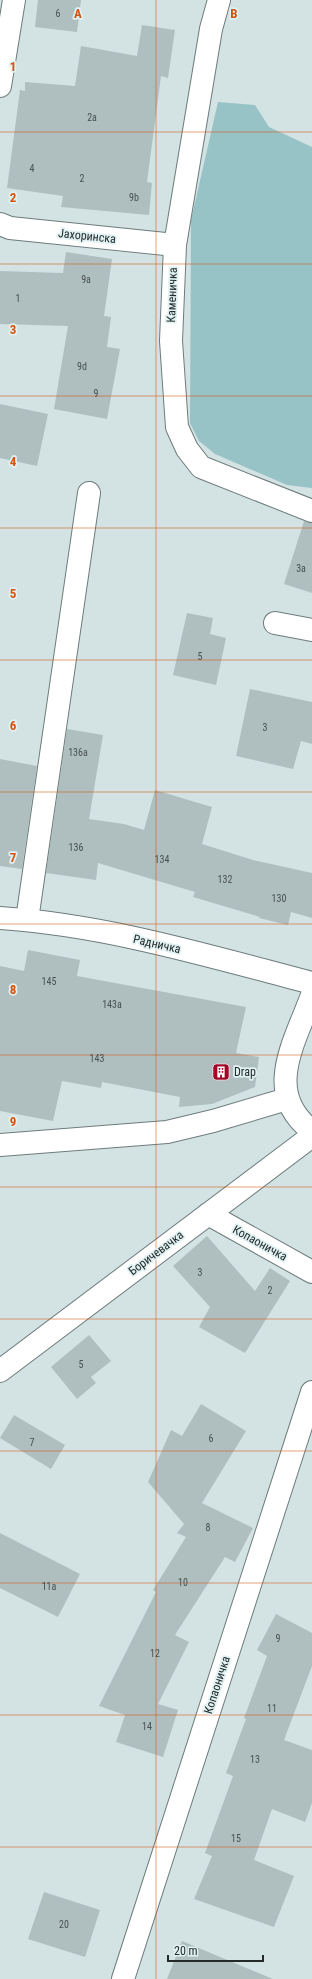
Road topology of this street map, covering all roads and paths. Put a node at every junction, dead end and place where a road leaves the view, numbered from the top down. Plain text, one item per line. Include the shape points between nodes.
1 (14, 0) edge
2 (219, 0) edge
3 (0, 86) edge
4 (0, 224) edge
5 (175, 244) junction
6 (89, 493) dead end
7 (312, 511) edge
8 (275, 623) dead end
9 (312, 630) edge
10 (0, 918) edge
11 (27, 920) junction
12 (312, 983) edge
13 (312, 995) edge
14 (287, 1099) junction
15 (312, 1131) edge
16 (312, 1136) edge
17 (0, 1145) edge
18 (208, 1214) junction
19 (312, 1272) edge
20 (0, 1371) edge
21 (312, 1392) edge
22 (123, 1979) edge

1 - 3 street
2 - 5 street, Каменичка via 211,29
4 - 5 street, Јахоринска via 10,228
5 - 7 street, Каменичка via 170,341 177,427 187,449 201,467
6 - 11 street
8 - 9 street
10 - 11 street, Радничка
11 - 12 street, Радничка via 68,925 152,942
13 - 14 street via 285,1070
14 - 15 street via 298,1118
14 - 17 street via 167,1132
16 - 18 street, Боричевачка
18 - 19 street, Копаоничка
18 - 20 street, Боричевачка
21 - 22 street, Копаоничка

